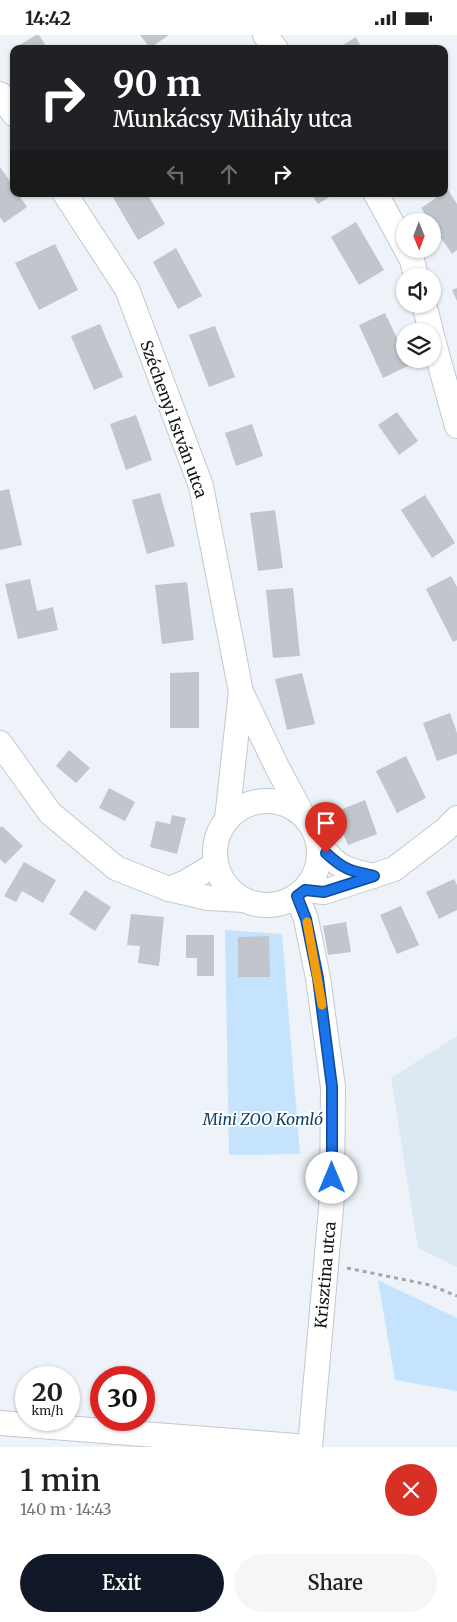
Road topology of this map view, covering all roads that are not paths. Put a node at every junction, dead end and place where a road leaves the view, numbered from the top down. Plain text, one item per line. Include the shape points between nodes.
1 (264, 35) edge
2 (273, 45) edge
3 (0, 94) edge
4 (10, 108) edge
5 (67, 197) edge
6 (378, 197) edge
7 (396, 231) edge
8 (441, 368) edge
9 (457, 426) edge
10 (241, 692) junction
11 (0, 745) edge
12 (301, 812) junction
13 (457, 818) edge
14 (227, 819) junction
15 (319, 845) junction
16 (216, 864) junction
17 (374, 876) junction
18 (169, 889) junction
19 (301, 893) junction
20 (244, 900) junction
21 (0, 1423) edge
22 (310, 1447) edge

1 - 2 street
3 - 4 street
5 - 10 street, Széchenyi István utca via 127,289 201,486
6 - 7 street
8 - 9 street
10 - 12 street, Széchenyi István utca
10 - 14 street, Széchenyi István utca
11 - 18 street via 50,813 116,868
12 - 14 street via 280,802 256,801 235,811
12 - 15 street via 316,833
13 - 17 street via 394,869
14 - 16 street via 215,848
15 - 17 street via 340,867
15 - 19 street via 320,861
16 - 18 street
16 - 20 street via 221,879
17 - 19 street via 324,892
18 - 20 street via 208,898
19 - 20 street via 281,904 262,905
19 - 22 street, Krisztina utca via 318,978 332,1087 332,1197
21 - 22 street

